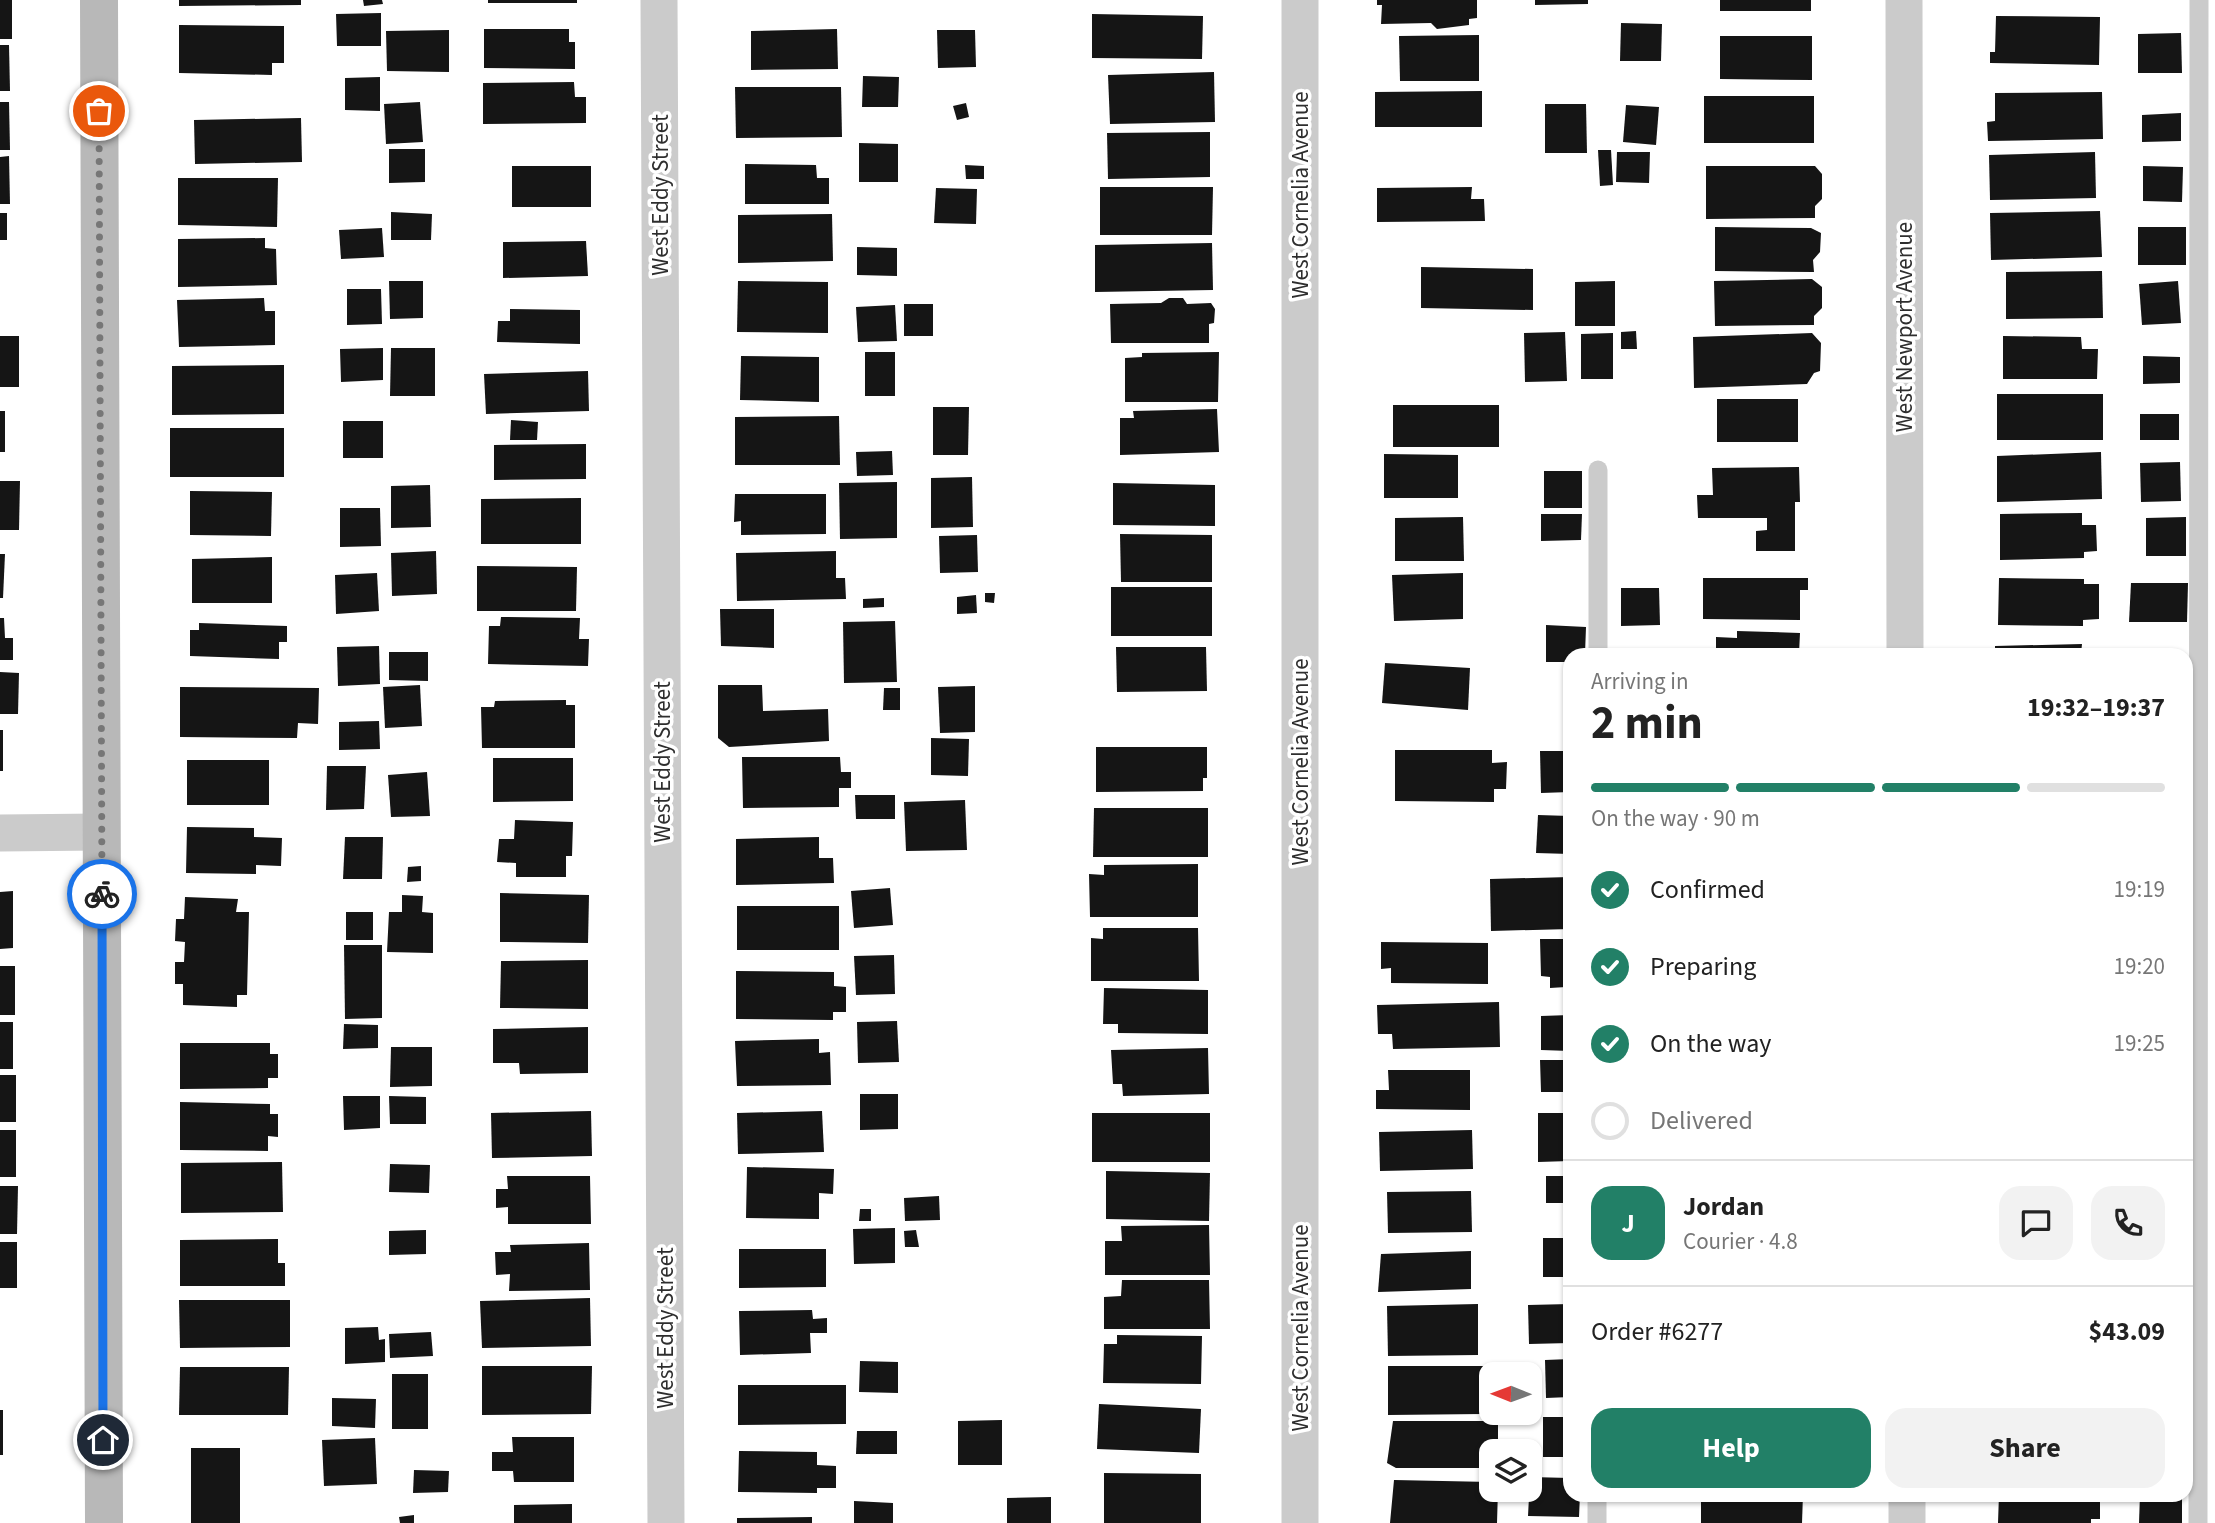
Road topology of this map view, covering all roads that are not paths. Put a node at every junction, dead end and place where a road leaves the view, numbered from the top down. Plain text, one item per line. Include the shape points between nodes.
1 (99, 0) edge
2 (659, 0) edge
3 (1300, 0) edge
4 (1904, 0) edge
5 (2199, 0) edge
6 (1598, 470) dead end
7 (1598, 648) edge
8 (1905, 648) edge
9 (102, 832) junction
10 (0, 833) edge
11 (1597, 1502) edge
12 (1907, 1502) edge
13 (103, 1523) edge
14 (666, 1523) edge
15 (1300, 1523) edge
16 (1597, 1523) edge
17 (1907, 1523) edge
18 (2198, 1523) edge

1 - 9 street
2 - 14 street, West Eddy Street
3 - 15 street, West Cornelia Avenue
4 - 8 street, West Newport Avenue
5 - 18 lane
6 - 7 lane
9 - 10 street
9 - 13 street
11 - 16 lane
12 - 17 street

